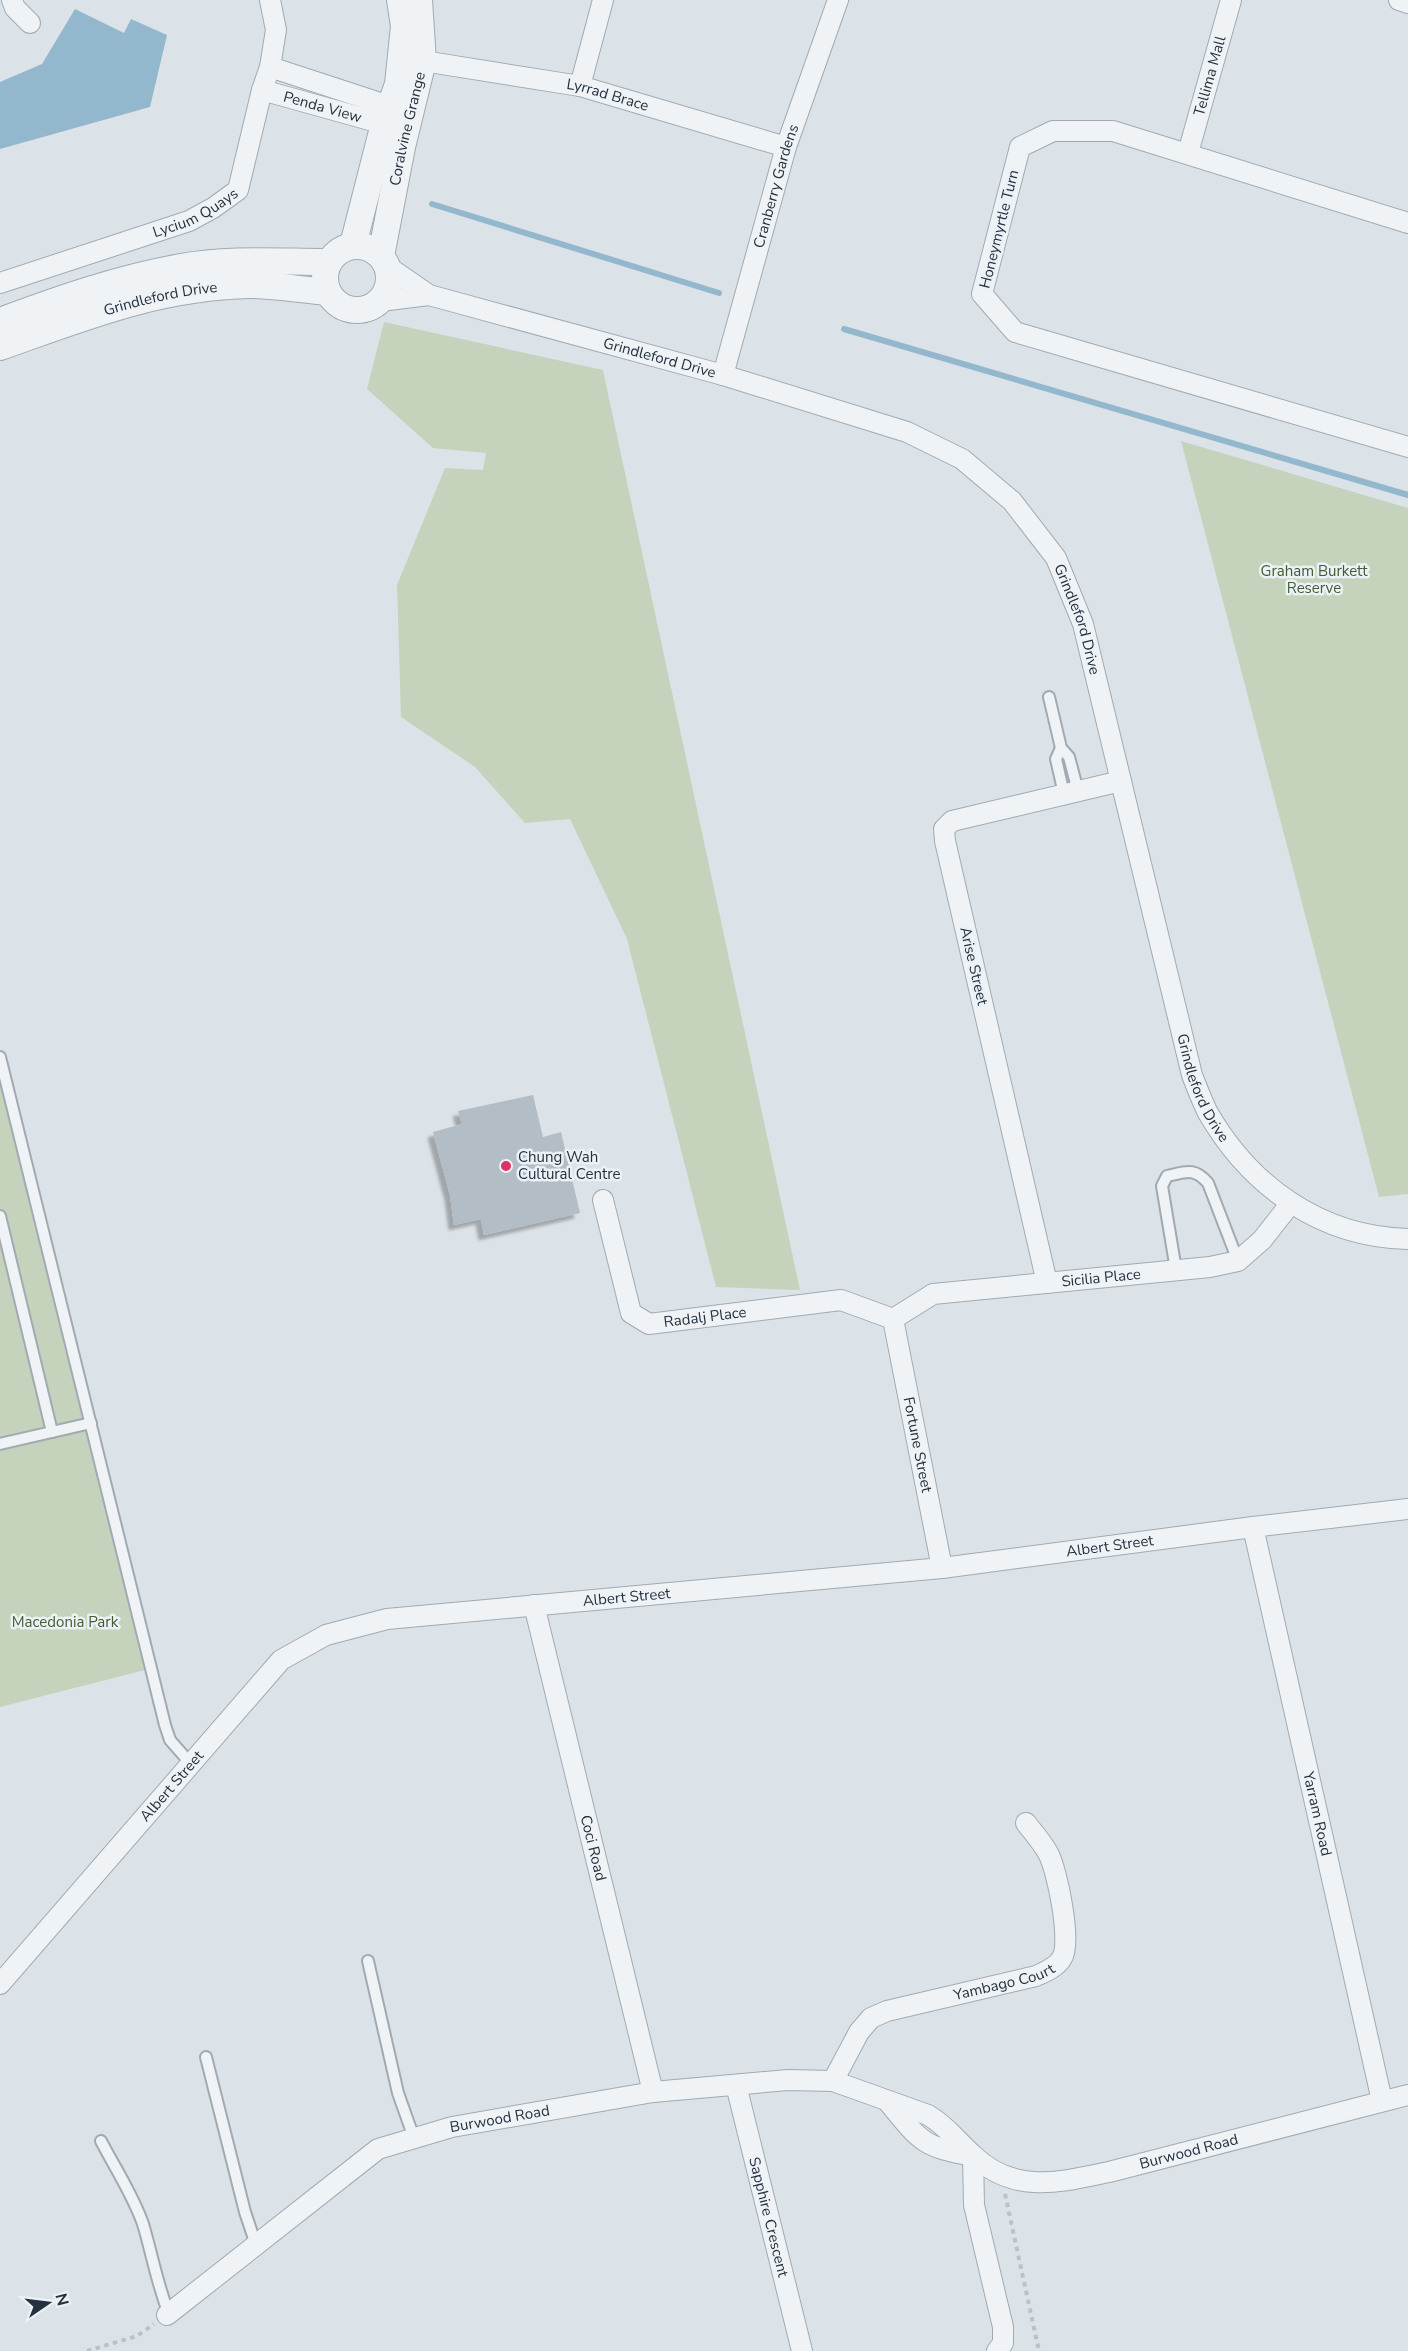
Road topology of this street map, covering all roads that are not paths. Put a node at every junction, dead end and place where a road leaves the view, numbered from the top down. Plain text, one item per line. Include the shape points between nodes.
1 (12, 0) edge
2 (270, 0) edge
3 (400, 0) edge
4 (419, 0) edge
5 (603, 0) edge
6 (838, 0) edge
7 (1231, 0) edge
8 (1399, 0) edge
9 (1408, 3) edge
10 (30, 23) dead end
11 (423, 61) junction
12 (270, 67) junction
13 (580, 86) junction
14 (262, 90) junction
15 (387, 115) junction
16 (786, 147) junction
17 (1188, 153) junction
18 (1408, 224) edge
19 (354, 245) junction
20 (384, 261) junction
21 (328, 262) junction
22 (0, 283) edge
23 (328, 292) junction
24 (429, 295) junction
25 (380, 301) junction
26 (0, 321) edge
27 (0, 348) edge
28 (723, 375) junction
29 (1408, 447) edge
30 (1049, 697) dead end
31 (1121, 781) junction
32 (1071, 793) junction
33 (0, 1057) edge
34 (603, 1200) dead end
35 (1291, 1203) junction
36 (0, 1216) edge
37 (1408, 1239) edge
38 (1238, 1261) junction
39 (1176, 1270) junction
40 (1047, 1283) junction
41 (893, 1318) junction
42 (91, 1423) junction
43 (52, 1432) junction
44 (0, 1444) edge
45 (1408, 1509) edge
46 (1253, 1527) junction
47 (942, 1568) junction
48 (534, 1605) junction
49 (191, 1764) junction
50 (1026, 1823) dead end
51 (368, 1961) dead end
52 (0, 1984) edge
53 (206, 2057) dead end
54 (833, 2081) junction
55 (736, 2085) junction
56 (653, 2092) junction
57 (1408, 2095) edge
58 (1382, 2101) junction
59 (414, 2138) junction
60 (101, 2141) dead end
61 (973, 2156) junction
62 (256, 2245) junction
63 (168, 2314) joint
64 (802, 2351) edge
65 (997, 2351) edge

1 - 10 street
2 - 12 street, Lycium Quays via 276,30
3 - 15 street, Coralvine Grange via 404,26 398,84
4 - 11 street, Coralvine Grange
5 - 13 street
6 - 16 street, Cranberry Gardens
7 - 17 street, Tellima Mall
8 - 9 street
11 - 13 street, Lyrrad Brace
11 - 20 street, Coralvine Grange via 402,147
12 - 14 street, Lycium Quays
12 - 15 street, Penda View
13 - 16 street, Lyrrad Brace
14 - 15 street, Penda View
14 - 22 street, Lycium Quays via 238,190 189,221
15 - 19 street, Coralvine Grange
16 - 28 street, Cranberry Gardens
17 - 18 street, Honeymyrtle Turn
17 - 29 street, Honeymyrtle Turn via 1113,131 1053,131 1020,147 982,294 1016,332
19 - 20 street, Grindleford Drive via 364,246
19 - 21 street
20 - 24 street, Grindleford Drive
20 - 25 street via 389,285
21 - 23 street
21 - 26 street, Grindleford Drive via 183,266 124,280
23 - 25 street, Grindleford Drive via 333,301 351,310 372,307
23 - 27 street, Grindleford Drive via 252,285 171,292 120,305
24 - 25 street, Grindleford Drive
24 - 28 street, Grindleford Drive
28 - 31 street, Grindleford Drive via 907,432 962,459 1012,501 1056,558 1083,624
30 - 32 lane via 1061,748 1069,757
31 - 32 street, Arise Street
31 - 35 street, Grindleford Drive via 1192,1075 1208,1112 1230,1147 1258,1179
32 - 40 street, Arise Street via 952,821 944,829
33 - 42 lane
34 - 41 street, Radalj Place via 631,1313 649,1324 841,1300
35 - 37 street, Grindleford Drive via 1324,1222
35 - 38 street, Sicilia Place via 1262,1240
36 - 43 lane
38 - 39 street, Sicilia Place
38 - 39 lane via 1208,1183 1194,1171 1167,1176 1162,1186
39 - 40 street, Sicilia Place
40 - 41 street, Sicilia Place via 933,1294
41 - 47 street, Fortune Street
42 - 43 lane
42 - 49 lane via 165,1725 170,1740
43 - 44 lane
45 - 46 street, Albert Street
46 - 47 street, Albert Street
46 - 58 street, Yarram Road
47 - 48 street, Albert Street
48 - 49 street, Albert Street via 387,1618 327,1635 281,1660
48 - 56 street, Coci Road
49 - 52 street, Albert Street
50 - 54 street, Yambago Court via 1049,1854 1066,1926 1067,1944 1062,1958 1036,1976 871,2018 859,2032
51 - 59 lane via 398,2093
53 - 62 lane
54 - 55 street, Burwood Road
54 - 61 street, Burwood Road via 889,2103 928,2145
55 - 56 street, Burwood Road
55 - 64 street, Sapphire Crescent
56 - 59 street, Burwood Road via 452,2127
57 - 58 street, Burwood Road
58 - 61 street, Burwood Road via 1064,2181 1033,2184 1005,2176
59 - 62 street, Burwood Road via 378,2149
60 - 63 lane via 142,2224
61 - 65 street via 974,2205 1003,2328 1003,2343
62 - 63 street, Burwood Road

